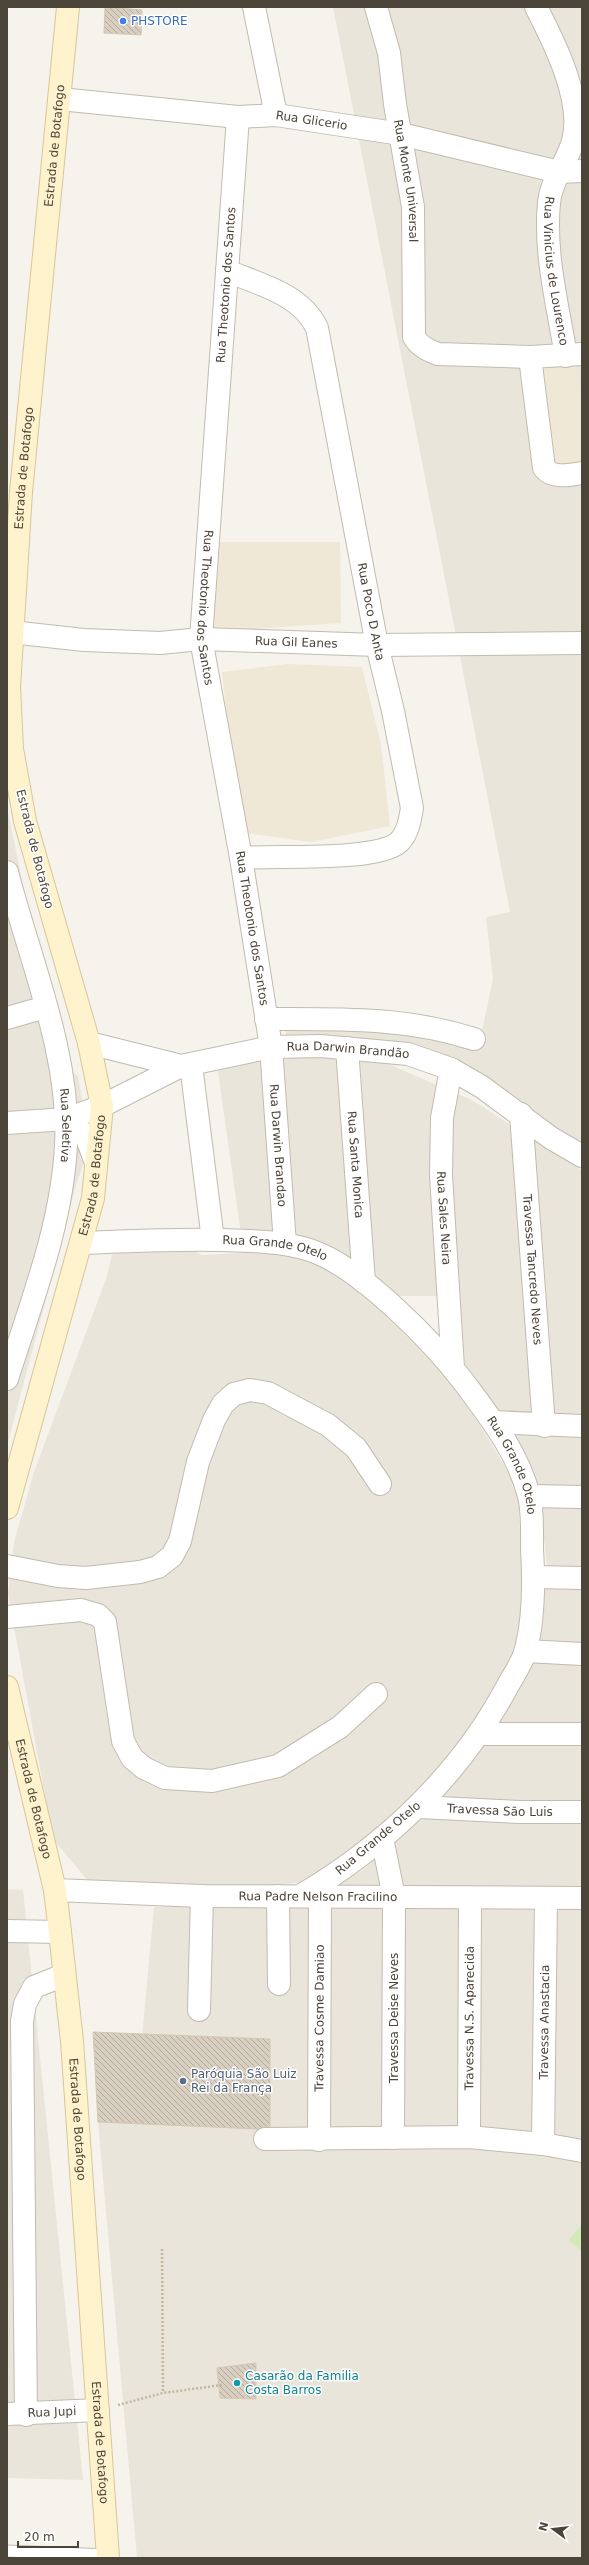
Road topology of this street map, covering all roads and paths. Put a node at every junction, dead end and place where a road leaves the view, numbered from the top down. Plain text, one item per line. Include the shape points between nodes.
1 (68, 7) edge
2 (254, 7) edge
3 (376, 7) edge
4 (536, 7) edge
5 (60, 98) junction
6 (276, 115) junction
7 (238, 117) junction
8 (401, 134) junction
9 (582, 171) edge
10 (559, 172) junction
11 (227, 271) junction
12 (530, 357) junction
13 (577, 357) edge
14 (582, 473) edge
15 (21, 492) junction
16 (7, 515) edge
17 (11, 632) junction
18 (202, 639) junction
19 (582, 643) edge
20 (377, 645) junction
21 (241, 858) junction
22 (7, 872) edge
23 (13, 922) edge
24 (46, 1008) junction
25 (7, 1018) edge
26 (266, 1019) junction
27 (474, 1039) dead end
28 (90, 1043) junction
29 (271, 1047) junction
30 (347, 1048) junction
31 (186, 1065) junction
32 (451, 1069) junction
33 (102, 1106) junction
34 (521, 1114) junction
35 (66, 1119) junction
36 (7, 1123) edge
37 (582, 1156) edge
38 (96, 1163) junction
39 (213, 1240) junction
40 (82, 1243) junction
41 (286, 1244) junction
42 (364, 1282) junction
43 (452, 1368) junction
44 (7, 1379) edge
45 (494, 1422) junction
46 (544, 1426) junction
47 (582, 1426) edge
48 (380, 1484) dead end
49 (529, 1496) junction
50 (582, 1497) edge
51 (7, 1508) edge
52 (7, 1566) edge
53 (534, 1577) junction
54 (582, 1578) edge
55 (7, 1617) edge
56 (526, 1651) junction
57 (582, 1654) edge
58 (7, 1687) edge
59 (376, 1694) dead end
60 (480, 1734) junction
61 (582, 1734) edge
62 (419, 1807) junction
63 (582, 1812) edge
64 (382, 1838) junction
65 (55, 1890) junction
66 (202, 1896) junction
67 (278, 1896) junction
68 (310, 1896) junction
69 (394, 1897) junction
70 (470, 1898) junction
71 (582, 1898) edge
72 (546, 1899) junction
73 (7, 1931) edge
74 (60, 1932) junction
75 (64, 1975) junction
76 (279, 1984) dead end
77 (199, 2010) dead end
78 (469, 2137) junction
79 (393, 2138) junction
80 (265, 2140) dead end
81 (319, 2140) junction
82 (543, 2144) junction
83 (582, 2151) edge
84 (162, 2249) dead end
85 (222, 2385) dead end
86 (163, 2393) junction
87 (98, 2410) junction
88 (16, 2415) edge
89 (7, 2551) edge
90 (108, 2556) edge

1 - 5 main road, Estrada de Botafogo
2 - 6 street
3 - 8 street, Rua Monte Universal via 389,53
4 - 10 street, Rua Vinicius de Lourenco via 551,36 576,112 573,142
5 - 7 street, Rua Glicerio
5 - 15 main road, Estrada de Botafogo
6 - 7 street, Rua Glicerio
6 - 8 street, Rua Glicerio
7 - 11 street, Rua Theotonio dos Santos
8 - 10 street, Rua Glicerio
8 - 12 street, Rua Monte Universal via 413,207 414,337 429,351 450,355
9 - 10 street, Rua Glicerio
10 - 13 street, Rua Vinicius de Lourenco via 551,190 548,230
11 - 18 street, Rua Theotonio dos Santos
11 - 20 street, Rua Poco D Anta via 292,299 312,316 317,328
12 - 13 street
12 - 14 street via 544,468 550,474 559,476
15 - 16 street
15 - 17 main road, Estrada de Botafogo
17 - 18 street, Rua Gil Eanes via 92,640 160,643
17 - 28 main road, Estrada de Botafogo via 9,687 12,749 25,821
18 - 20 street, Rua Gil Eanes
18 - 21 street, Rua Theotonio dos Santos
19 - 20 street, Rua Gil Eanes
20 - 21 street, Rua Poco D Anta via 410,791 412,808 410,824 405,833 398,842 381,852 346,856
21 - 26 street, Rua Theotonio dos Santos
22 - 23 street, Rua Seletiva
23 - 24 street, Rua Seletiva
24 - 25 street
24 - 35 street, Rua Seletiva via 59,1063
26 - 27 street via 413,1023
26 - 29 street, Rua Theotonio dos Santos
28 - 31 street, Rua Darwin Brandão
28 - 33 main road, Estrada de Botafogo
29 - 30 street, Rua Darwin Brandão
29 - 31 street, Rua Darwin Brandão
29 - 41 street, Rua Darwin Brandao
30 - 32 street, Rua Darwin Brandão via 408,1054
30 - 42 street, Rua Santa Monica
31 - 33 street
31 - 39 street
32 - 34 street, Rua Darwin Brandão
32 - 43 street, Rua Sales Neira via 442,1118 441,1175
33 - 35 street
33 - 38 main road, Estrada de Botafogo
34 - 37 street, Rua Darwin Brandão via 551,1138
34 - 46 street, Travessa Tancredo Neves
35 - 36 street
35 - 38 street via 86,1136
35 - 44 street, Rua Seletiva via 62,1193
38 - 40 main road, Estrada de Botafogo via 93,1198
39 - 40 street, Rua Grande Otelo
39 - 41 street, Rua Grande Otelo
40 - 51 main road, Estrada de Botafogo via 25,1437
41 - 42 street, Rua Grande Otelo via 321,1255
42 - 43 street, Rua Grande Otelo via 431,1344
43 - 45 street, Rua Grande Otelo
45 - 46 street
45 - 49 street, Rua Grande Otelo via 515,1460
46 - 47 street
48 - 52 street via 356,1448 328,1425 268,1393 250,1390 234,1394 223,1404 214,1420 198,1462 180,1540 172,1556 158,1567 140,1572 86,1578 58,1576
49 - 50 street
49 - 53 street, Rua Grande Otelo
53 - 54 street
53 - 56 street, Rua Grande Otelo
55 - 59 street via 81,1610 98,1615 105,1622 123,1741 132,1758 144,1768 165,1778 212,1781 278,1766 340,1727
56 - 57 street
56 - 60 street, Rua Grande Otelo
58 - 65 main road, Estrada de Botafogo
60 - 61 street
60 - 62 street, Rua Grande Otelo
62 - 63 street, Travessa Sāo Luis
62 - 64 street, Rua Grande Otelo
64 - 68 street, Rua Grande Otelo
64 - 69 street, Travessa Deise Neves
65 - 66 street, Rua Padre Nelson Fracilino
65 - 74 main road, Estrada de Botafogo
66 - 67 street, Rua Padre Nelson Fracilino
66 - 77 street
67 - 68 street, Rua Padre Nelson Fracilino
67 - 76 street
68 - 69 street, Rua Padre Nelson Fracilino
68 - 81 street, Travessa Cosme Damiao
69 - 70 street, Rua Padre Nelson Fracilino
69 - 79 street, Travessa Deise Neves
70 - 72 street, Rua Padre Nelson Fracilino
70 - 78 street, Travessa N.S. Aparecida
71 - 72 street, Rua Padre Nelson Fracilino
72 - 82 street, Travessa Anastacia
73 - 74 street
74 - 75 main road, Estrada de Botafogo
75 - 87 main road, Estrada de Botafogo via 72,2041
75 - 88 street via 34,1987 25,2004 22,2021
78 - 79 street
78 - 82 street
79 - 81 street
80 - 81 street
82 - 83 street
84 - 86 path
85 - 86 path
86 - 87 path
87 - 88 street, Rua Jupi
87 - 90 main road, Estrada de Botafogo
89 - 90 lane

